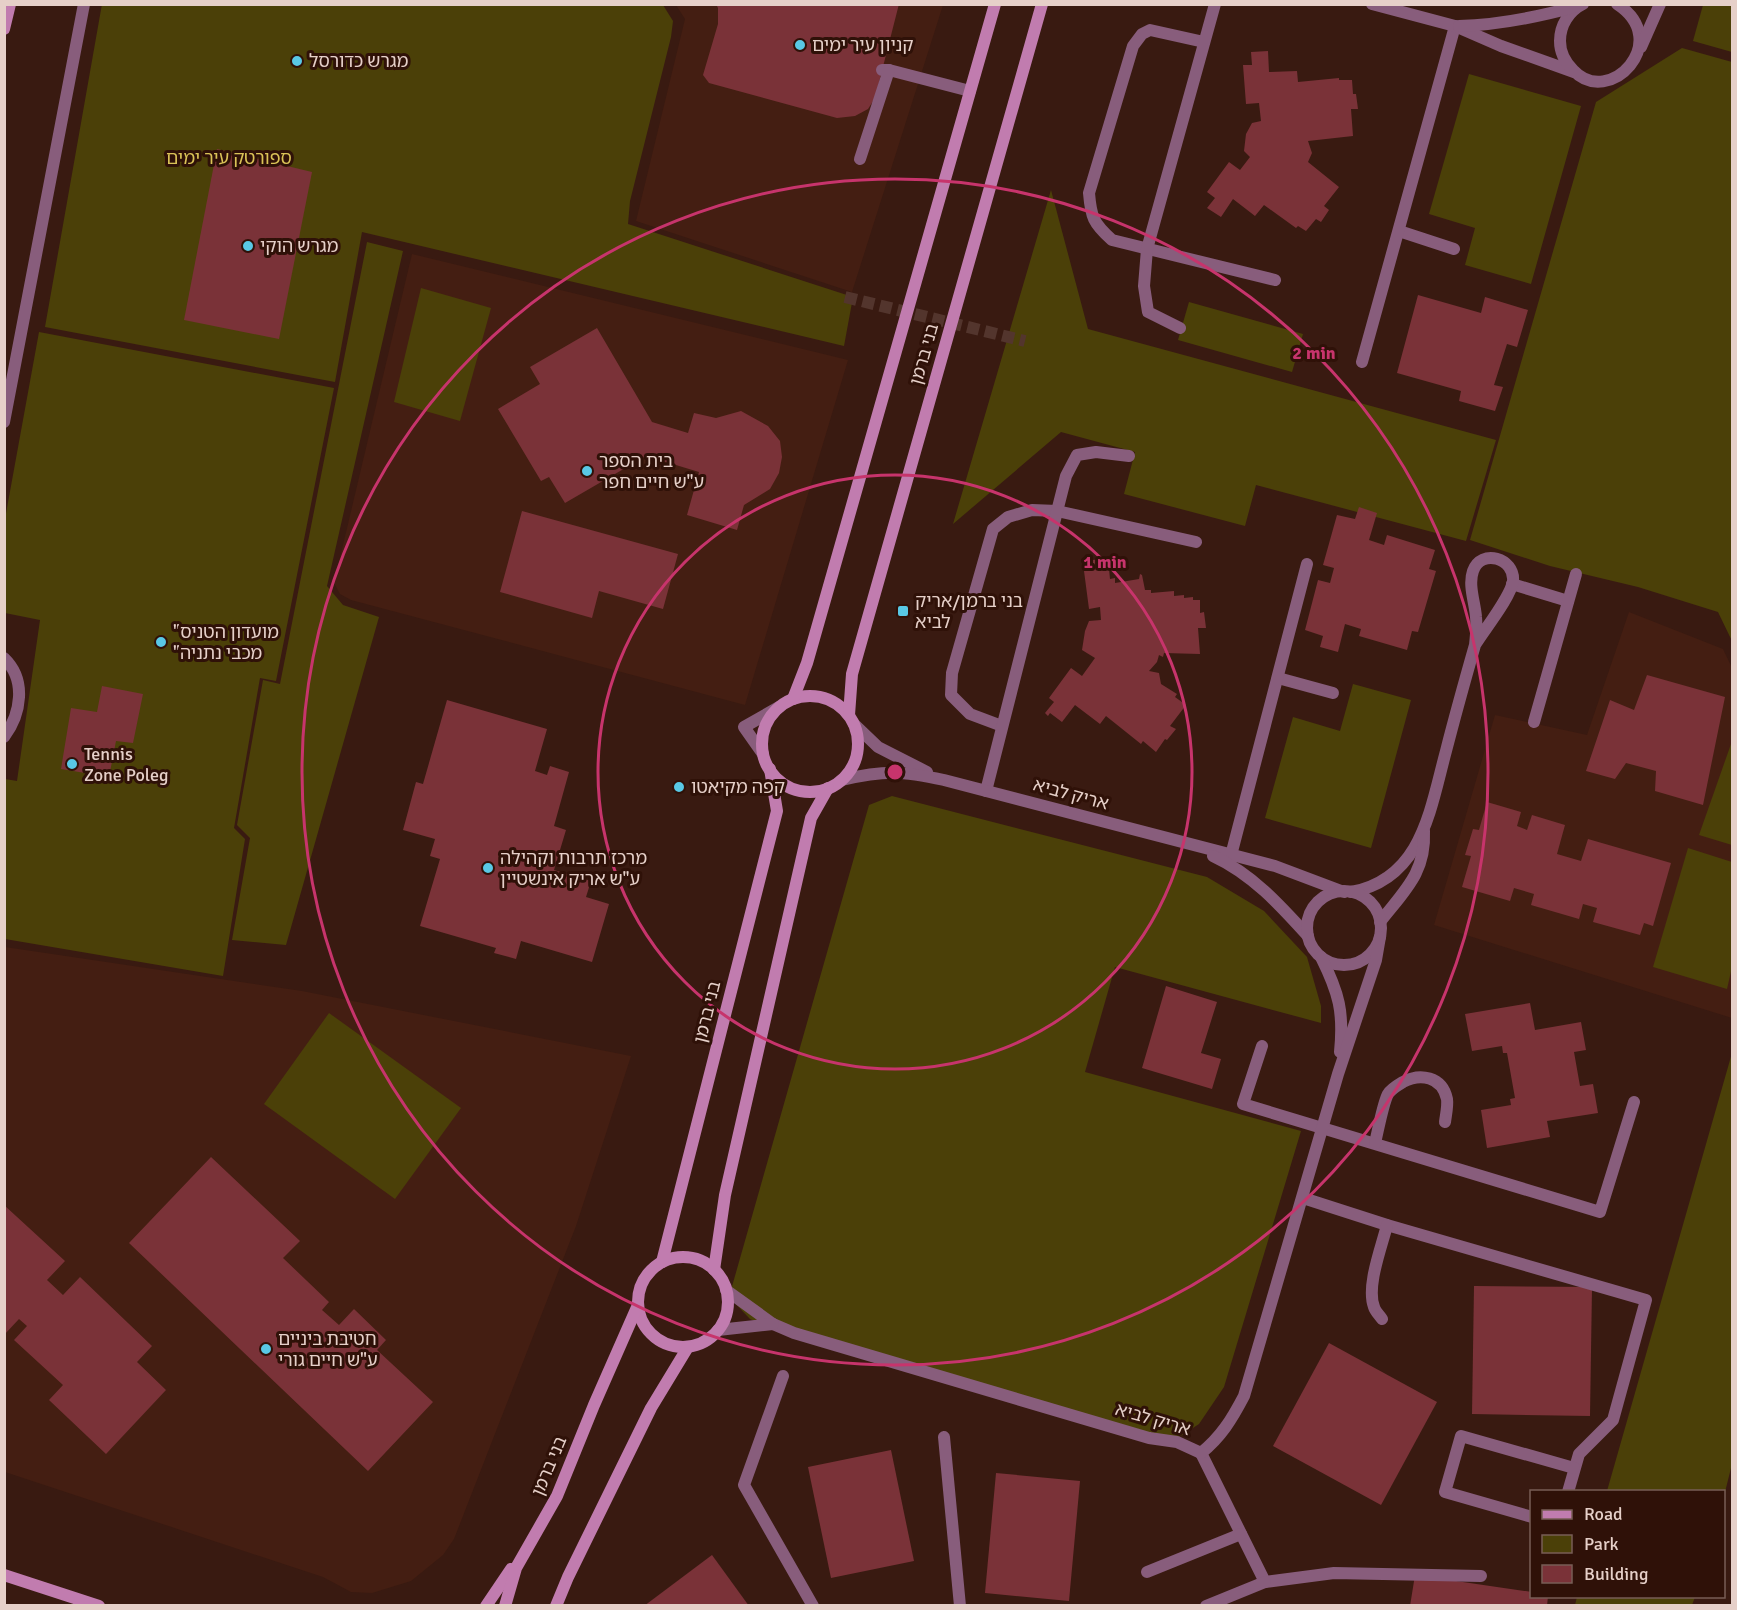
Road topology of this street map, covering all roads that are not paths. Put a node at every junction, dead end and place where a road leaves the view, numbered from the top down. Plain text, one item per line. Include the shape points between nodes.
1 (9, 4) edge
2 (84, 4) edge
3 (995, 4) edge
4 (1042, 4) edge
5 (1215, 4) edge
6 (1372, 4) edge
7 (1617, 4) edge
8 (1660, 4) edge
9 (1582, 5) edge
10 (1455, 26) junction
11 (4, 29) edge
12 (1204, 42) junction
13 (1638, 54) junction
14 (1576, 73) junction
15 (970, 91) junction
16 (860, 159) dead end
17 (1399, 231) junction
18 (1147, 249) junction
19 (1454, 249) dead end
20 (1275, 280) dead end
21 (1180, 328) dead end
22 (1362, 362) dead end
23 (4, 422) edge
24 (1129, 456) dead end
25 (1057, 511) junction
26 (1196, 542) dead end
27 (1307, 564) dead end
28 (1576, 574) dead end
29 (1512, 584) junction
30 (1568, 601) junction
31 (1475, 645) junction
32 (4, 658) edge
33 (1278, 678) junction
34 (1333, 693) dead end
35 (793, 699) junction
36 (779, 707) junction
37 (852, 720) junction
38 (1534, 722) dead end
39 (1002, 726) junction
40 (4, 737) edge
41 (764, 754) junction
42 (770, 769) junction
43 (842, 780) junction
44 (944, 780) junction
45 (828, 789) junction
46 (986, 791) junction
47 (1424, 829) junction
48 (1230, 859) junction
49 (1347, 892) junction
50 (1380, 922) junction
51 (1308, 936) junction
52 (1380, 937) junction
53 (1321, 957) junction
54 (1262, 1046) dead end
55 (1338, 1074) junction
56 (1634, 1102) dead end
57 (1445, 1122) dead end
58 (1323, 1127) junction
59 (1375, 1143) junction
60 (1303, 1198) junction
61 (1387, 1225) junction
62 (662, 1262) junction
63 (714, 1270) junction
64 (726, 1290) junction
65 (638, 1305) junction
66 (1382, 1319) dead end
67 (773, 1324) junction
68 (718, 1330) junction
69 (688, 1347) junction
70 (783, 1376) dead end
71 (944, 1437) dead end
72 (1202, 1453) junction
73 (1574, 1468) junction
74 (1568, 1490) edge
75 (1530, 1516) edge
76 (542, 1524) junction
77 (1241, 1534) junction
78 (1147, 1572) dead end
79 (4, 1575) edge
80 (1481, 1576) dead end
81 (1265, 1582) junction
82 (99, 1605) edge
83 (486, 1605) edge
84 (505, 1605) edge
85 (556, 1605) edge
86 (813, 1605) edge
87 (960, 1605) edge
88 (1206, 1605) edge

1 - 11 street
2 - 23 street
3 - 15 street, בני ברמן
4 - 37 street, בני ברמן via 852,674
5 - 12 street
6 - 10 street
7 - 13 street via 1635,22 1640,40
8 - 13 street
9 - 10 street via 1510,22
9 - 14 street via 1570,14 1560,39 1566,62
10 - 14 street
10 - 17 street
12 - 18 street
12 - 18 street via 1150,30 1142,34 1133,46 1089,193 1097,227 1112,240
13 - 14 street via 1620,75 1602,81
15 - 16 street via 886,70
15 - 35 street, בני ברמן via 807,663
17 - 19 street
17 - 22 street
18 - 20 street
18 - 21 street via 1144,286 1149,312
24 - 25 street via 1096,452 1077,455 1066,476
25 - 26 street
25 - 39 street
25 - 39 street via 1032,510 1008,518 993,529 952,673 951,695 970,714
27 - 33 street
28 - 30 street
29 - 30 street
29 - 31 street
29 - 31 street via 1513,575 1504,562 1489,558 1476,565 1472,574
30 - 38 street
31 - 47 street
32 - 40 street via 18,678 20,697
33 - 34 street
33 - 48 street
35 - 36 street
35 - 37 street via 826,698
36 - 41 street via 768,721 763,737
36 - 41 street via 744,727
37 - 43 street via 858,739 857,756
37 - 44 street, אריק לביא via 878,747
39 - 46 street
41 - 42 street
42 - 45 street via 781,782 795,789
42 - 62 street, בני ברמן via 777,811
43 - 44 street, אריק לביא via 876,772 906,772
43 - 45 street
44 - 46 street, אריק לביא
45 - 63 street via 811,818 725,1196
46 - 48 street, אריק לביא via 1188,844
47 - 49 street via 1408,857 1388,878 1372,887
47 - 50 street via 1420,867
48 - 49 street, אריק לביא via 1275,866
48 - 51 street, אריק לביא
49 - 50 street via 1370,902
49 - 51 street via 1333,893 1315,905 1307,925
50 - 52 street
51 - 53 street
52 - 53 street via 1375,949 1356,963 1332,963
52 - 55 street, אריק לביא
53 - 55 street, אריק לביא via 1340,1004
54 - 58 street via 1243,1104
55 - 58 street, אריק לביא
56 - 59 street via 1600,1212
57 - 59 street via 1447,1099 1443,1088 1436,1080 1412,1077 1388,1094
58 - 59 street
58 - 60 street, אריק לביא
60 - 61 street
60 - 72 street, אריק לביא via 1244,1396 1216,1441
61 - 66 street via 1372,1282 1374,1307
61 - 73 street via 1646,1300 1613,1420 1579,1454
62 - 63 street via 688,1257
62 - 65 street via 639,1287
63 - 64 street
64 - 67 street, אריק לביא
64 - 68 street via 727,1313
65 - 69 street via 639,1316 656,1339 669,1346
65 - 76 street, בני ברמן
67 - 68 street, אריק לביא
67 - 72 street, אריק לביא via 949,1380 1149,1438 1177,1442
68 - 69 street via 710,1339
69 - 85 street via 651,1408
70 - 86 street via 744,1485
71 - 87 street
72 - 77 street
73 - 74 street
73 - 75 street via 1461,1436 1445,1491
76 - 83 street
76 - 84 street, בני ברמן via 516,1568
77 - 78 street
77 - 81 street
79 - 82 street
80 - 81 street via 1334,1573
81 - 88 street

